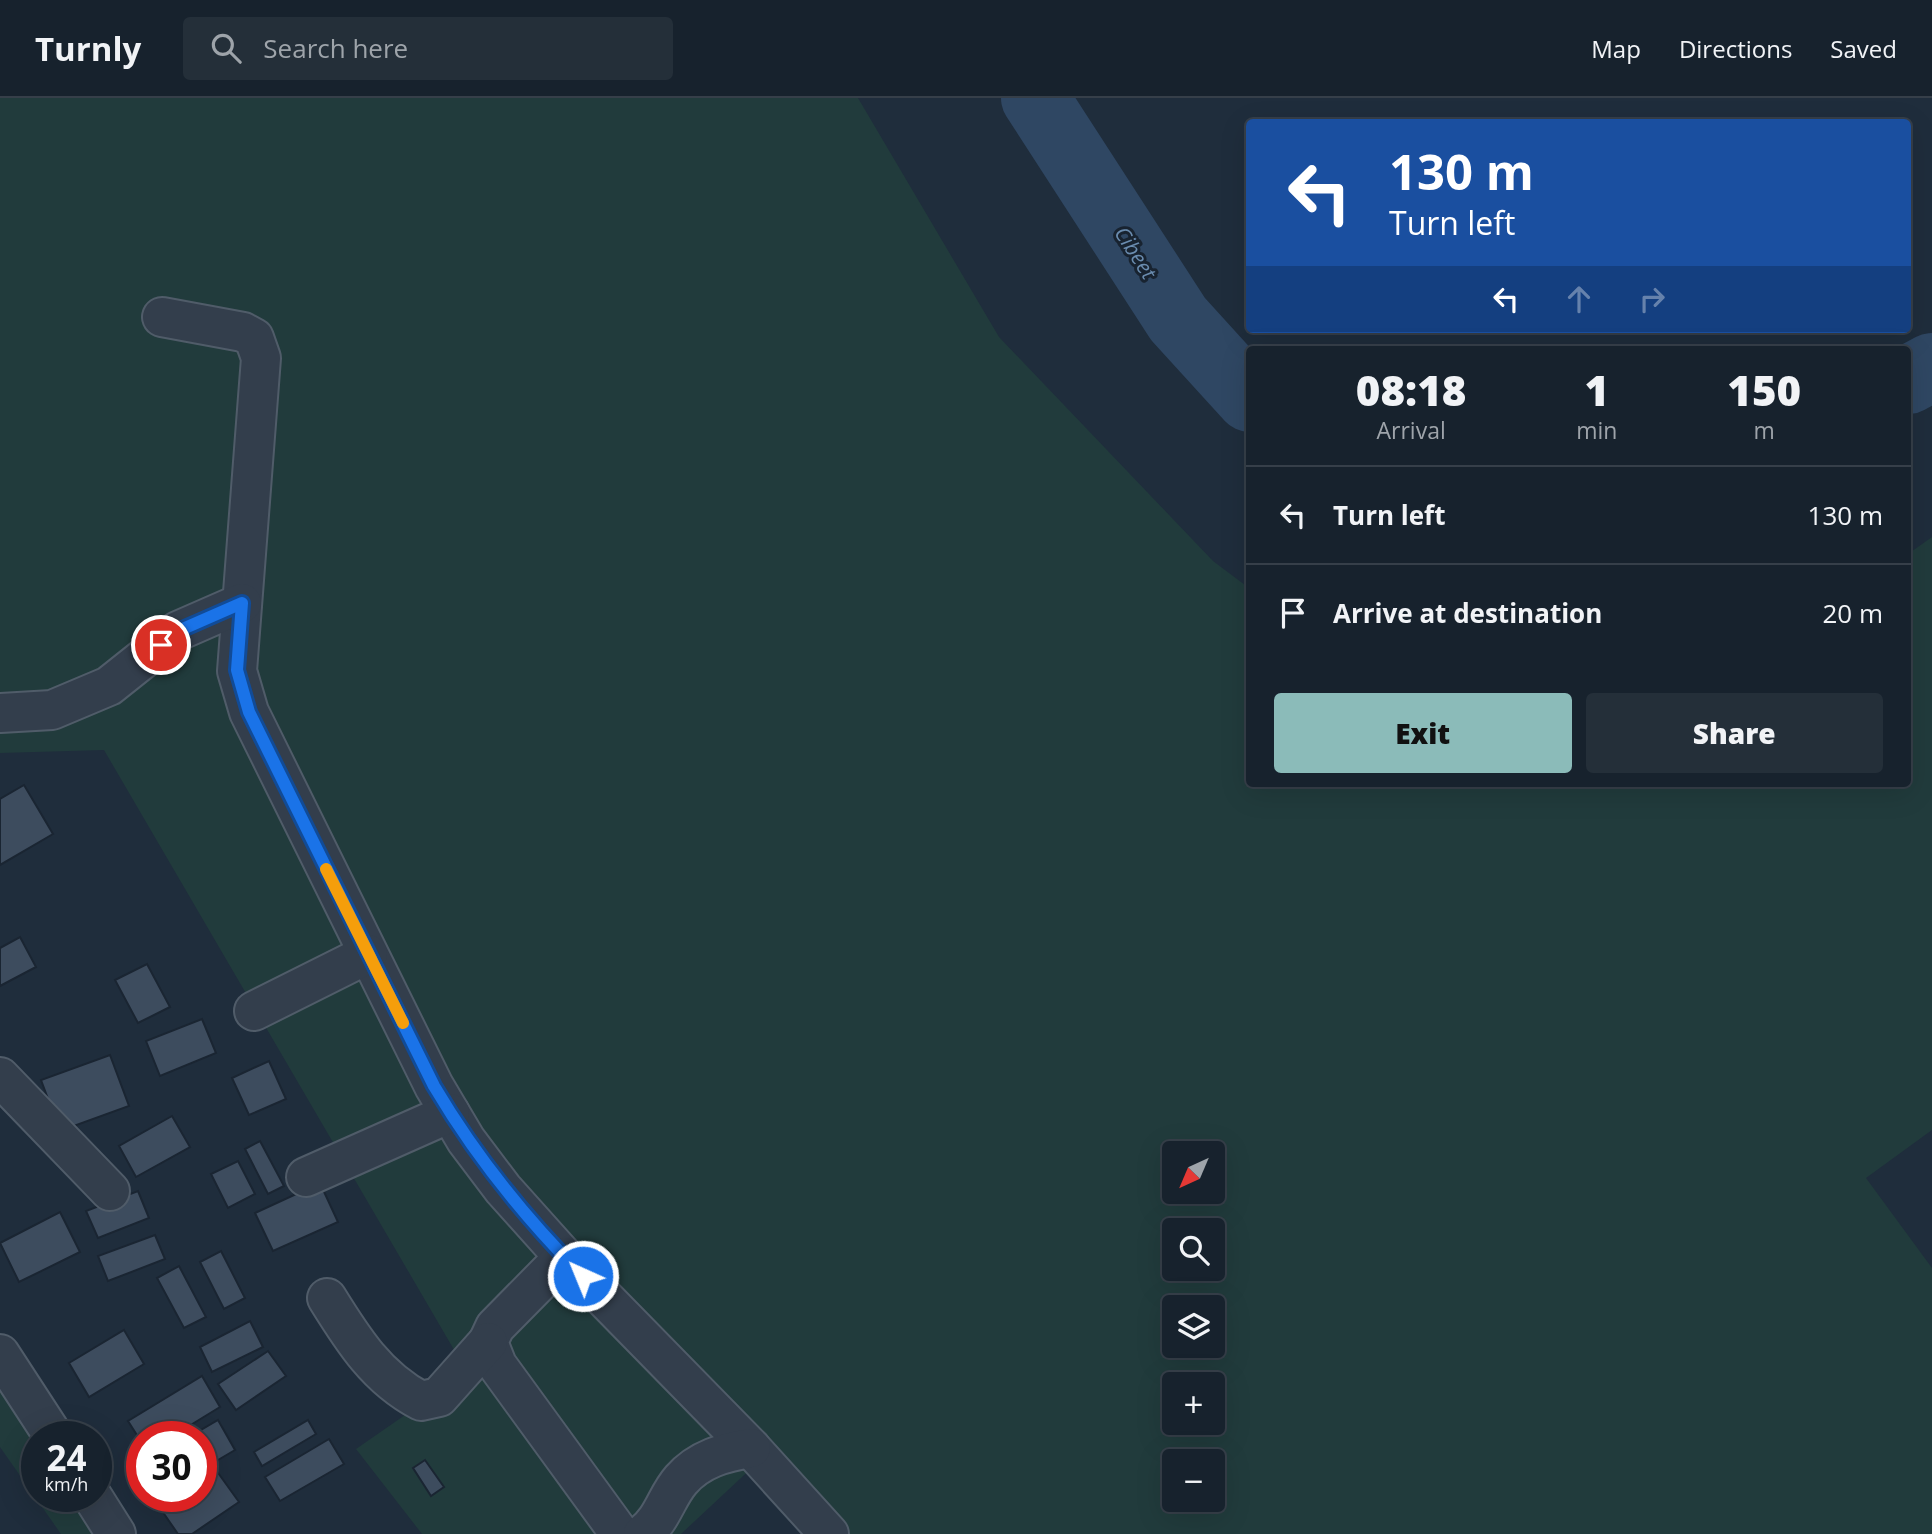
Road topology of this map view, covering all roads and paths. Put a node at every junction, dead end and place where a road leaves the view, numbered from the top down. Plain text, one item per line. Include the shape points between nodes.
1 (162, 317) dead end
2 (242, 603) junction
3 (0, 713) edge
4 (368, 954) junction
5 (254, 1012) dead end
6 (0, 1077) edge
7 (450, 1113) junction
8 (306, 1177) dead end
9 (110, 1191) dead end
10 (564, 1257) junction
11 (327, 1298) dead end
12 (488, 1342) junction
13 (0, 1354) edge
14 (44, 1421) edge
15 (751, 1448) junction
16 (102, 1512) edge
17 (116, 1534) edge
18 (620, 1534) edge
19 (643, 1534) edge
20 (828, 1534) edge

1 - 2 street via 243,332 254,338 261,358
2 - 3 street via 178,631 109,686 52,710
2 - 4 street via 237,670 249,712
4 - 5 street
4 - 7 street
6 - 9 street
7 - 8 street
7 - 10 street via 502,1189
10 - 12 street via 495,1326
10 - 15 street
11 - 12 street via 356,1346 394,1387 421,1401 439,1397
12 - 18 street via 497,1366
13 - 14 street
15 - 19 street via 701,1462 680,1481 668,1505
15 - 20 street
16 - 17 street

